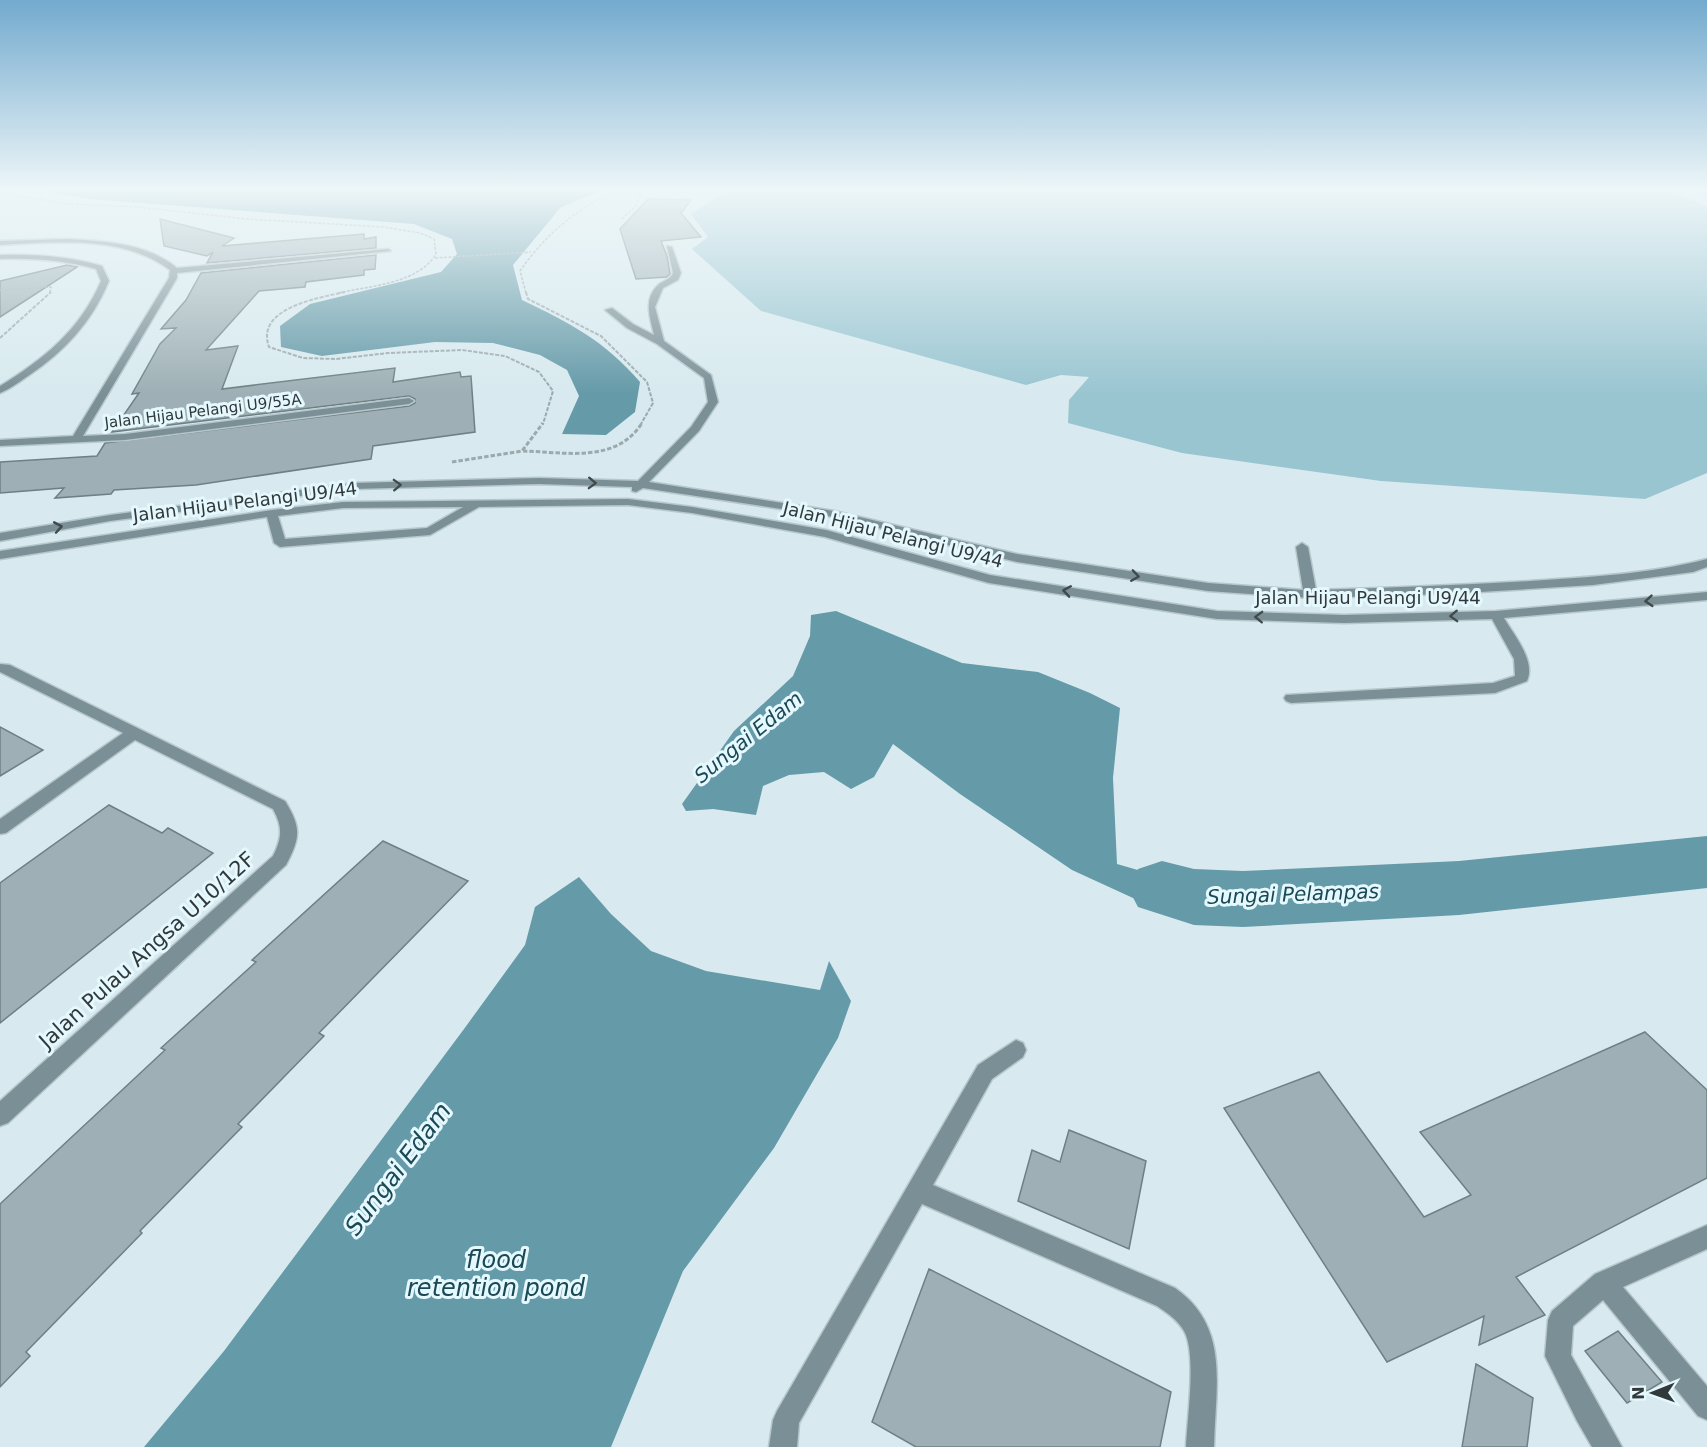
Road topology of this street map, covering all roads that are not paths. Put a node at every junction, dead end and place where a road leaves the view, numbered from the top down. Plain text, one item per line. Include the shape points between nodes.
1 (60, 259) edge
2 (163, 259) edge
3 (307, 259) edge
4 (673, 259) edge
5 (174, 271) junction
6 (609, 310) dead end
7 (660, 342) junction
8 (0, 390) edge
9 (410, 401) dead end
10 (76, 440) junction
11 (0, 443) edge
12 (639, 484) junction
13 (480, 502) junction
14 (628, 502) junction
15 (272, 513) junction
16 (0, 537) edge
17 (1302, 547) dead end
18 (0, 555) edge
19 (1707, 563) edge
20 (1310, 594) junction
21 (1707, 596) edge
22 (1496, 615) junction
23 (3, 668) edge
24 (1291, 698) dead end
25 (134, 733) junction
26 (0, 828) edge
27 (1016, 1050) dead end
28 (0, 1115) edge
29 (918, 1190) junction
30 (1707, 1237) edge
31 (1604, 1283) junction
32 (1707, 1407) edge
33 (783, 1447) edge
34 (1200, 1447) edge
35 (1608, 1447) edge

1 - 8 street via 99,268 105,281 97,305 55,353
2 - 5 street
3 - 5 street
4 - 7 street via 675,278 660,287 651,307
5 - 10 street
6 - 7 street
7 - 12 street via 708,377 713,402 695,429
9 - 10 street, Jalan Hijau Pelangi U9/55A
10 - 11 street, Jalan Hijau Pelangi U9/55A
12 - 14 street
16 -> 12 street, Jalan Hijau Pelangi U9/44 via 354,486 539,481
12 -> 20 street, Jalan Hijau Pelangi U9/44 via 834,514 1017,558 1208,587
13 - 14 street, Jalan Hijau Pelangi U9/44
13 - 15 street, Jalan Hijau Pelangi U9/44 via 343,505
13 - 15 street via 430,531 280,543
22 -> 14 street, Jalan Hijau Pelangi U9/44 via 1344,619 1217,615 989,579 826,534
15 - 18 street, Jalan Hijau Pelangi U9/44
17 - 20 street
19 - 20 street, Jalan Hijau Pelangi U9/44 via 1593,581
21 -> 22 street, Jalan Hijau Pelangi U9/44
22 - 24 street via 1521,659 1522,678 1495,688 1462,691
23 - 25 street
25 - 26 street
25 - 28 street, Jalan Pulau Angsa U10/12F via 279,805 288,819 291,837 280,860
27 - 29 street via 985,1072
29 - 33 street via 786,1420
29 - 34 street via 1181,1306 1192,1319 1200,1344
30 - 31 street
31 - 32 street
31 - 35 street via 1561,1320 1558,1356

